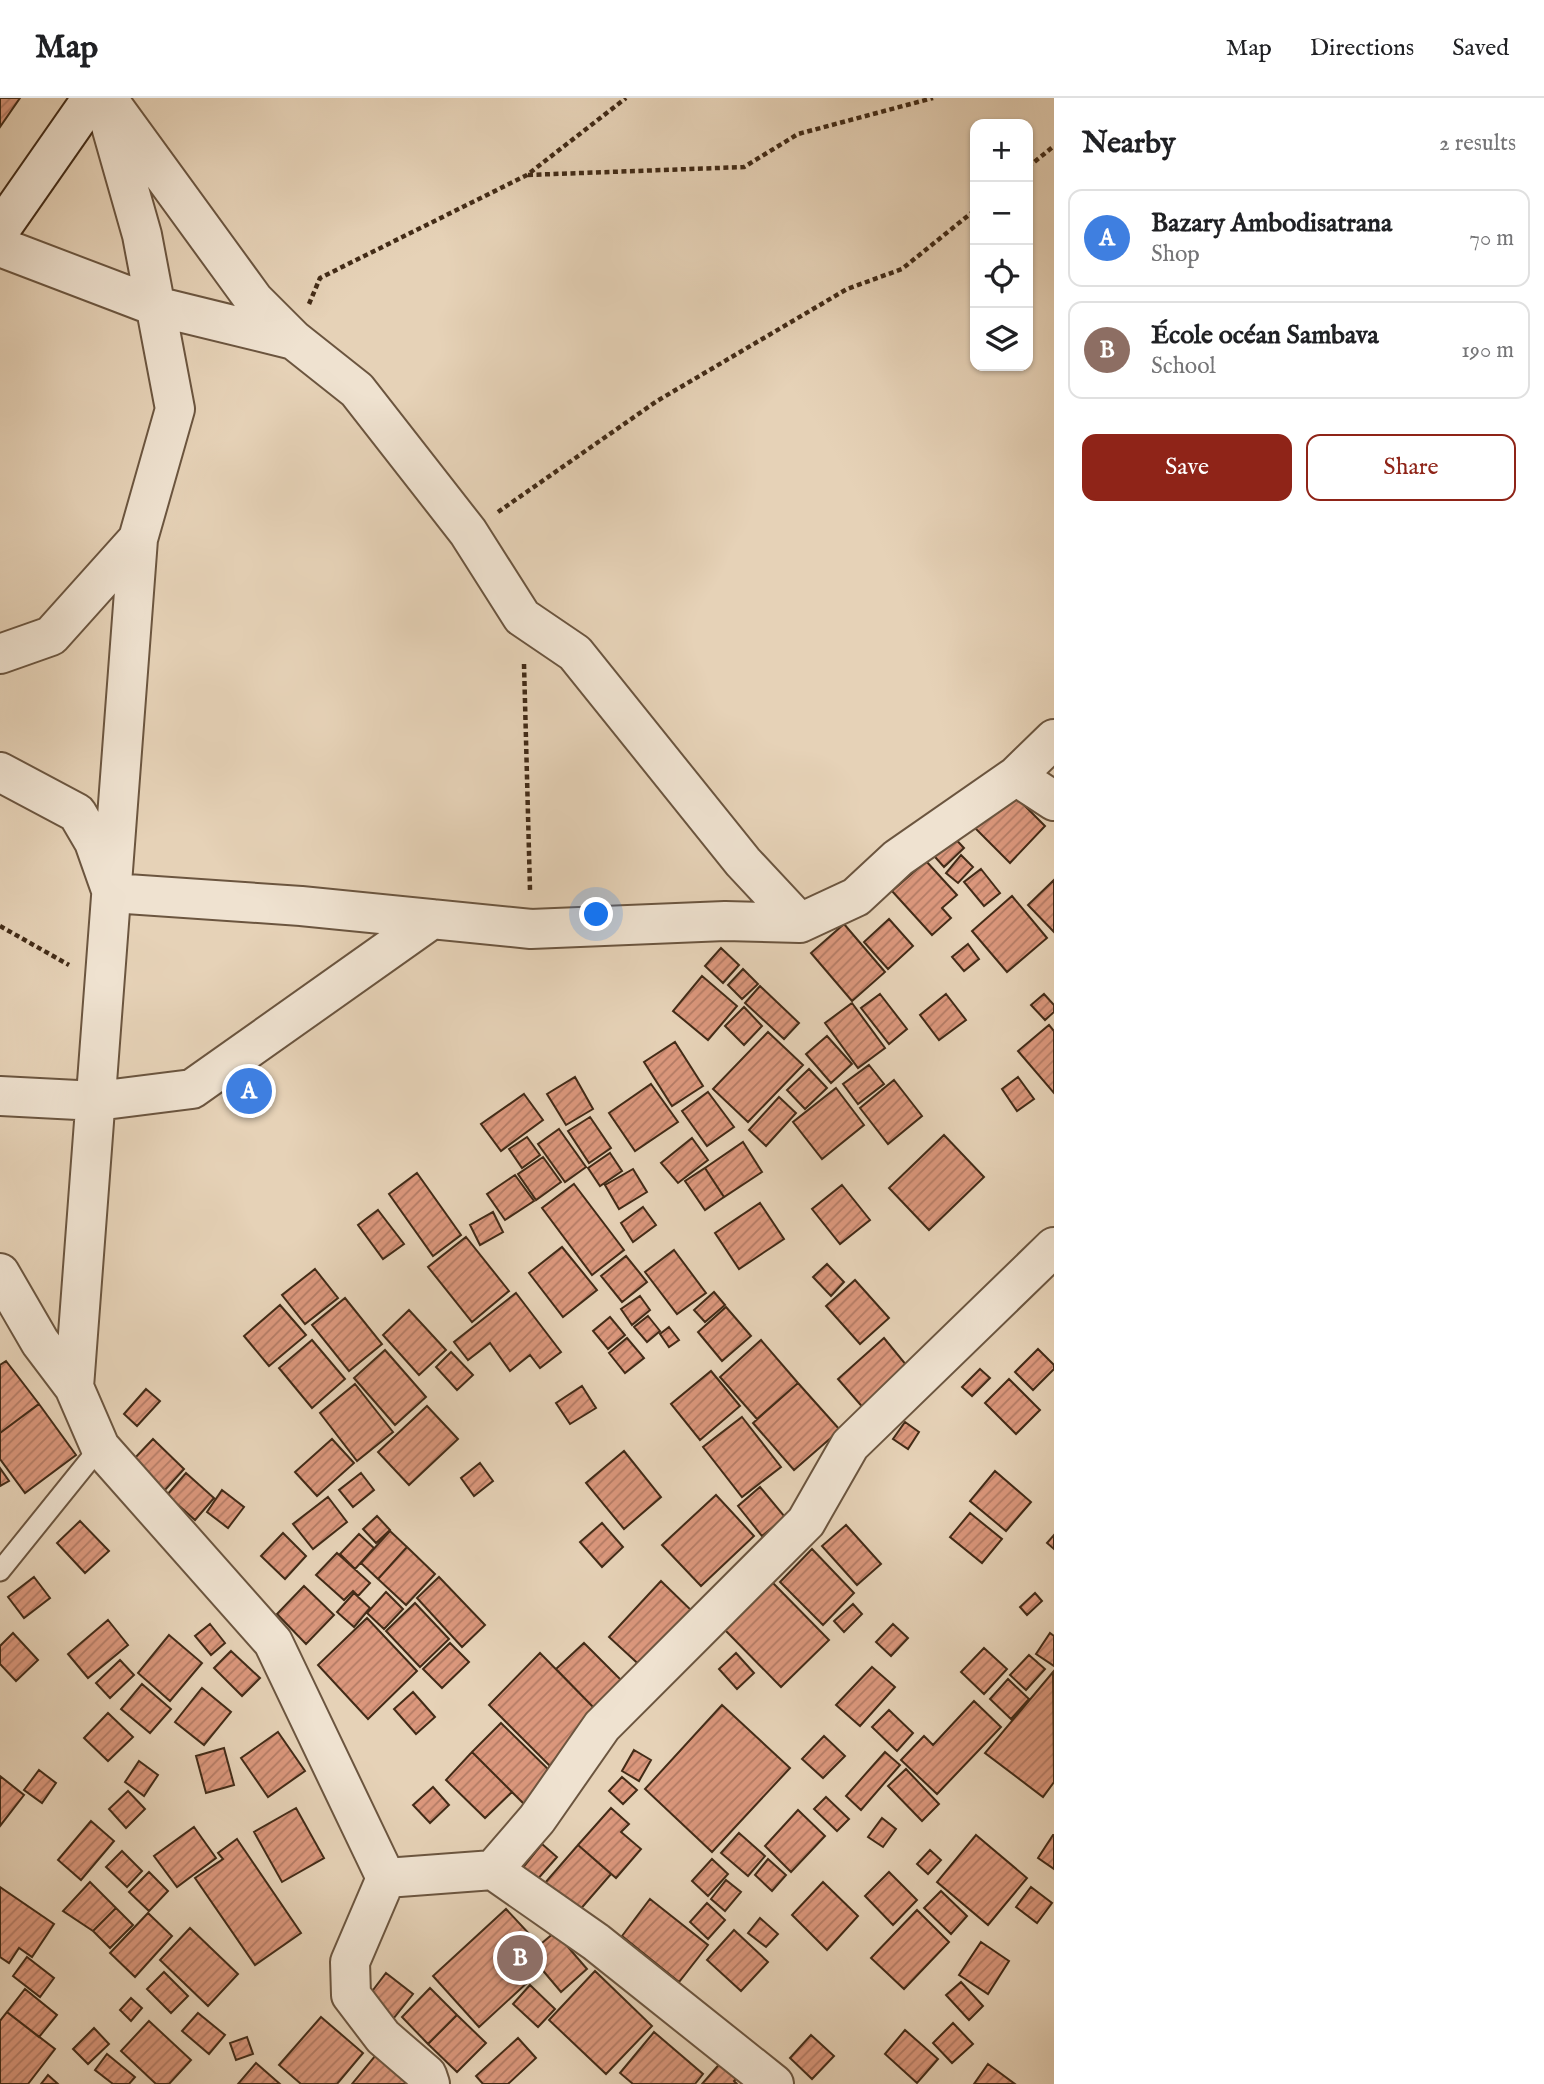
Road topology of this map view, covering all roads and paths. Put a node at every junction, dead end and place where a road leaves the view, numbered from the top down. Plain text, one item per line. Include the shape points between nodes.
1 (92, 98) edge
2 (105, 98) edge
3 (626, 98) edge
4 (933, 98) edge
5 (1054, 146) edge
6 (1033, 163) edge
7 (527, 175) junction
8 (11, 192) edge
9 (970, 214) edge
10 (0, 230) edge
11 (0, 247) edge
12 (155, 306) junction
13 (294, 341) junction
14 (468, 532) junction
15 (138, 539) junction
16 (522, 617) junction
17 (0, 654) edge
18 (1054, 739) edge
19 (0, 772) edge
20 (1016, 776) junction
21 (1054, 802) edge
22 (112, 893) junction
23 (432, 919) junction
24 (800, 923) junction
25 (0, 926) edge
26 (531, 929) junction
27 (106, 986) junction
28 (0, 1096) edge
29 (97, 1101) junction
30 (1054, 1247) edge
31 (0, 1273) edge
32 (74, 1387) junction
33 (100, 1447) junction
34 (0, 1572) edge
35 (493, 1870) junction
36 (386, 1878) junction
37 (430, 2084) edge
38 (774, 2084) edge

1 - 8 street
2 - 12 street via 142,235
2 - 13 street via 254,300
3 - 7 path
4 - 7 path via 798,134 744,167
5 - 6 path
7 - 13 path via 320,278
8 - 10 street
9 - 14 path via 902,270 847,289 657,401
11 - 12 street
12 - 13 street
12 - 15 street via 175,409
13 - 14 street via 356,390
14 - 16 street
15 - 17 street via 51,636
15 - 22 street
16 - 24 street via 575,653 743,862
16 - 26 path
18 - 20 street
19 - 22 street via 77,813 94,842
20 - 21 street
20 - 24 street via 898,858 856,897
22 - 23 street
22 - 27 street
23 - 26 street
23 - 29 street via 192,1089
24 - 26 street
25 - 27 path
27 - 29 street
28 - 29 street
29 - 32 street
30 - 35 street via 850,1445 806,1522 602,1726 537,1819
31 - 32 street via 40,1342
32 - 33 street
33 - 34 lane
33 - 36 street via 273,1642
35 - 36 street
35 - 38 street via 596,1942
36 - 37 street via 350,1962 351,1996 383,2037 427,2075

